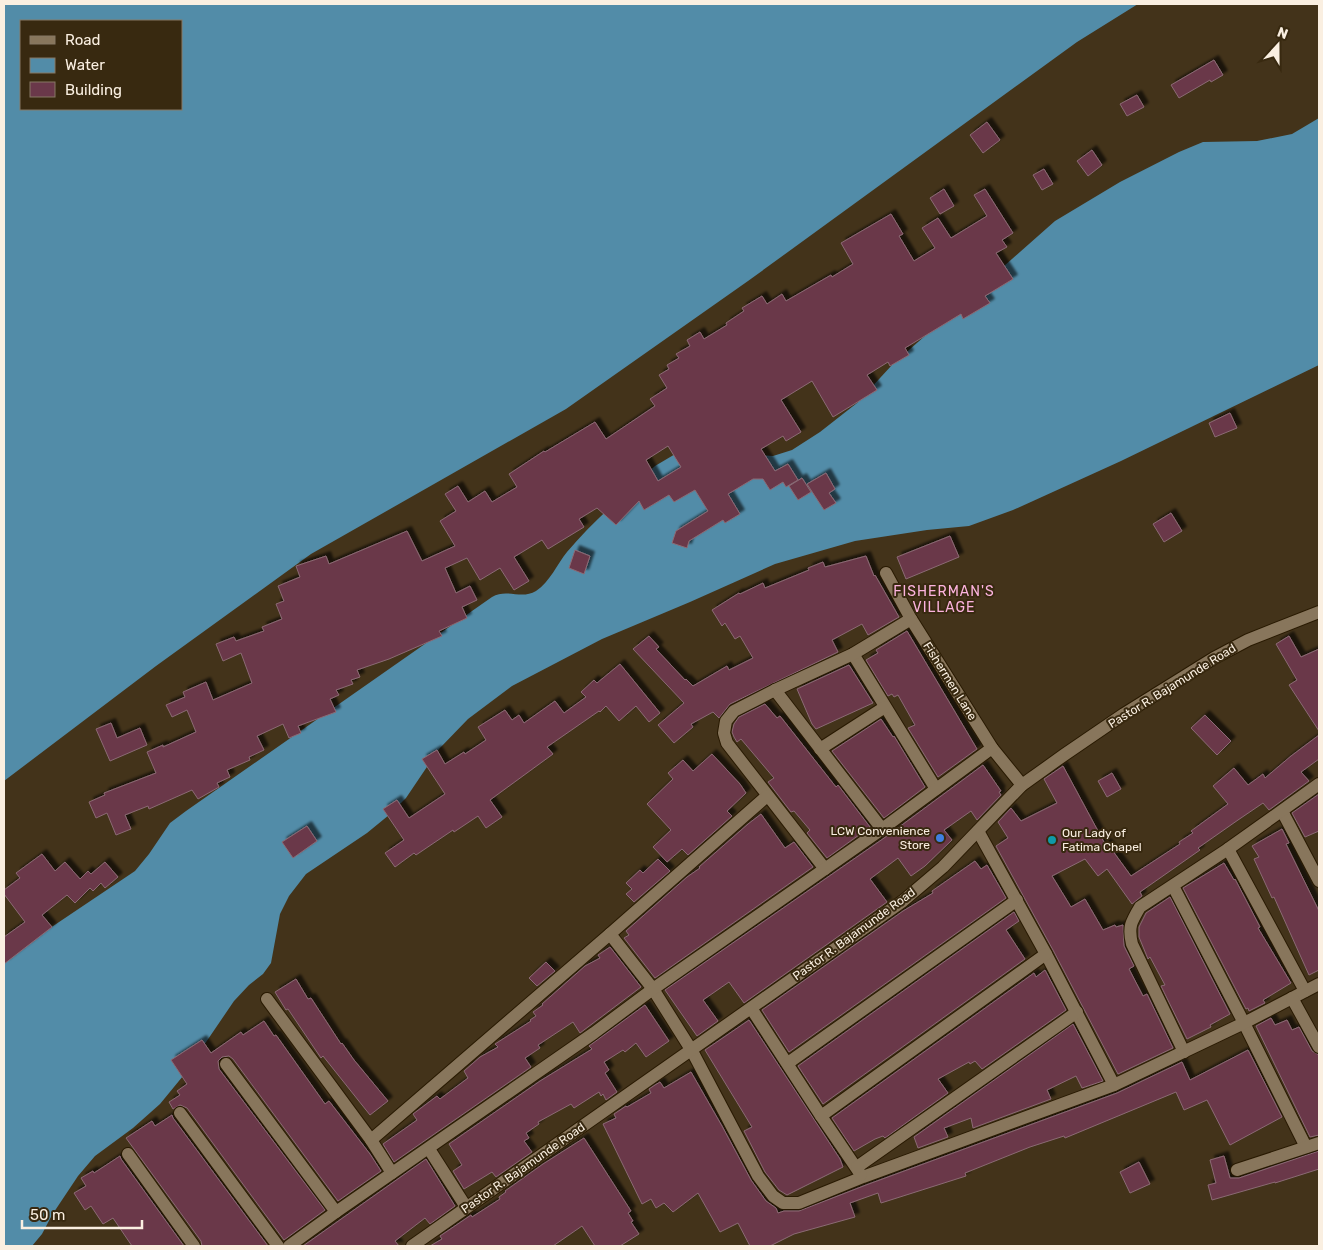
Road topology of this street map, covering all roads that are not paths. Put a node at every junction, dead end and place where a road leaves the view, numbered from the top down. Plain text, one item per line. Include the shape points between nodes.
1 (886, 573) dead end
2 (1319, 612) edge
3 (911, 619) junction
4 (853, 654) junction
5 (775, 690) junction
6 (886, 707) junction
7 (992, 748) junction
8 (820, 750) junction
9 (1319, 784) edge
10 (1022, 785) junction
11 (936, 790) junction
12 (767, 796) junction
13 (1282, 811) junction
14 (882, 828) junction
15 (978, 831) junction
16 (1228, 849) junction
17 (825, 869) junction
18 (1319, 881) edge
19 (1172, 886) junction
20 (1017, 900) junction
21 (610, 934) junction
22 (1046, 954) junction
23 (1319, 984) edge
24 (653, 988) junction
25 (1305, 991) junction
26 (1292, 998) junction
27 (267, 999) dead end
28 (751, 1008) junction
29 (1077, 1012) junction
30 (1244, 1023) junction
31 (1319, 1047) edge
32 (692, 1051) junction
33 (1184, 1052) junction
34 (788, 1063) junction
35 (226, 1064) dead end
36 (1114, 1085) junction
37 (180, 1113) dead end
38 (821, 1116) junction
39 (371, 1140) junction
40 (1319, 1143) edge
41 (1306, 1147) junction
42 (429, 1149) junction
43 (128, 1154) dead end
44 (1237, 1170) dead end
45 (860, 1172) junction
46 (392, 1173) junction
47 (466, 1207) junction
48 (336, 1212) junction
49 (194, 1246) edge
50 (278, 1246) edge
51 (289, 1246) edge
52 (412, 1246) edge

1 - 3 street, Fishermen Lane
2 - 10 street, Pastor R. Bajamunde Road via 1248,640 1214,658 1124,714
3 - 4 street
3 - 7 street, Fishermen Lane
4 - 5 street
4 - 6 street
5 - 8 street
5 - 12 street via 734,711 726,721 724,733 727,743
6 - 8 street
6 - 11 street
7 - 10 street, Fishermen Lane
7 - 11 street
8 - 14 street
9 - 13 street
10 - 15 street, Pastor R. Bajamunde Road
11 - 14 street
12 - 17 street
12 - 21 street
13 - 16 street
13 - 18 street
14 - 17 street
15 - 20 street
15 - 28 street, Pastor R. Bajamunde Road via 903,901
16 - 19 street
16 - 25 street
17 - 24 street
19 - 30 street
19 - 33 street via 1140,907 1131,921 1129,932
20 - 22 street
20 - 34 street
21 - 24 street
21 - 39 street
22 - 29 street
22 - 38 street
23 - 25 street
24 - 32 street
24 - 42 street
25 - 26 street
26 - 30 street
26 - 31 street
27 - 39 street
28 - 32 street, Pastor R. Bajamunde Road
28 - 34 street
29 - 36 street
29 - 45 street
30 - 33 street
30 - 41 street
32 - 45 street via 758,1176 773,1196 783,1203 799,1203
32 - 47 street, Pastor R. Bajamunde Road
33 - 36 street
34 - 38 street
35 - 48 street
36 - 45 street
37 - 50 street
38 - 45 street
39 - 46 street
40 - 41 street
41 - 44 street
42 - 46 street
42 - 47 street
43 - 49 street
46 - 48 street
47 - 52 street, Pastor R. Bajamunde Road
48 - 51 street

